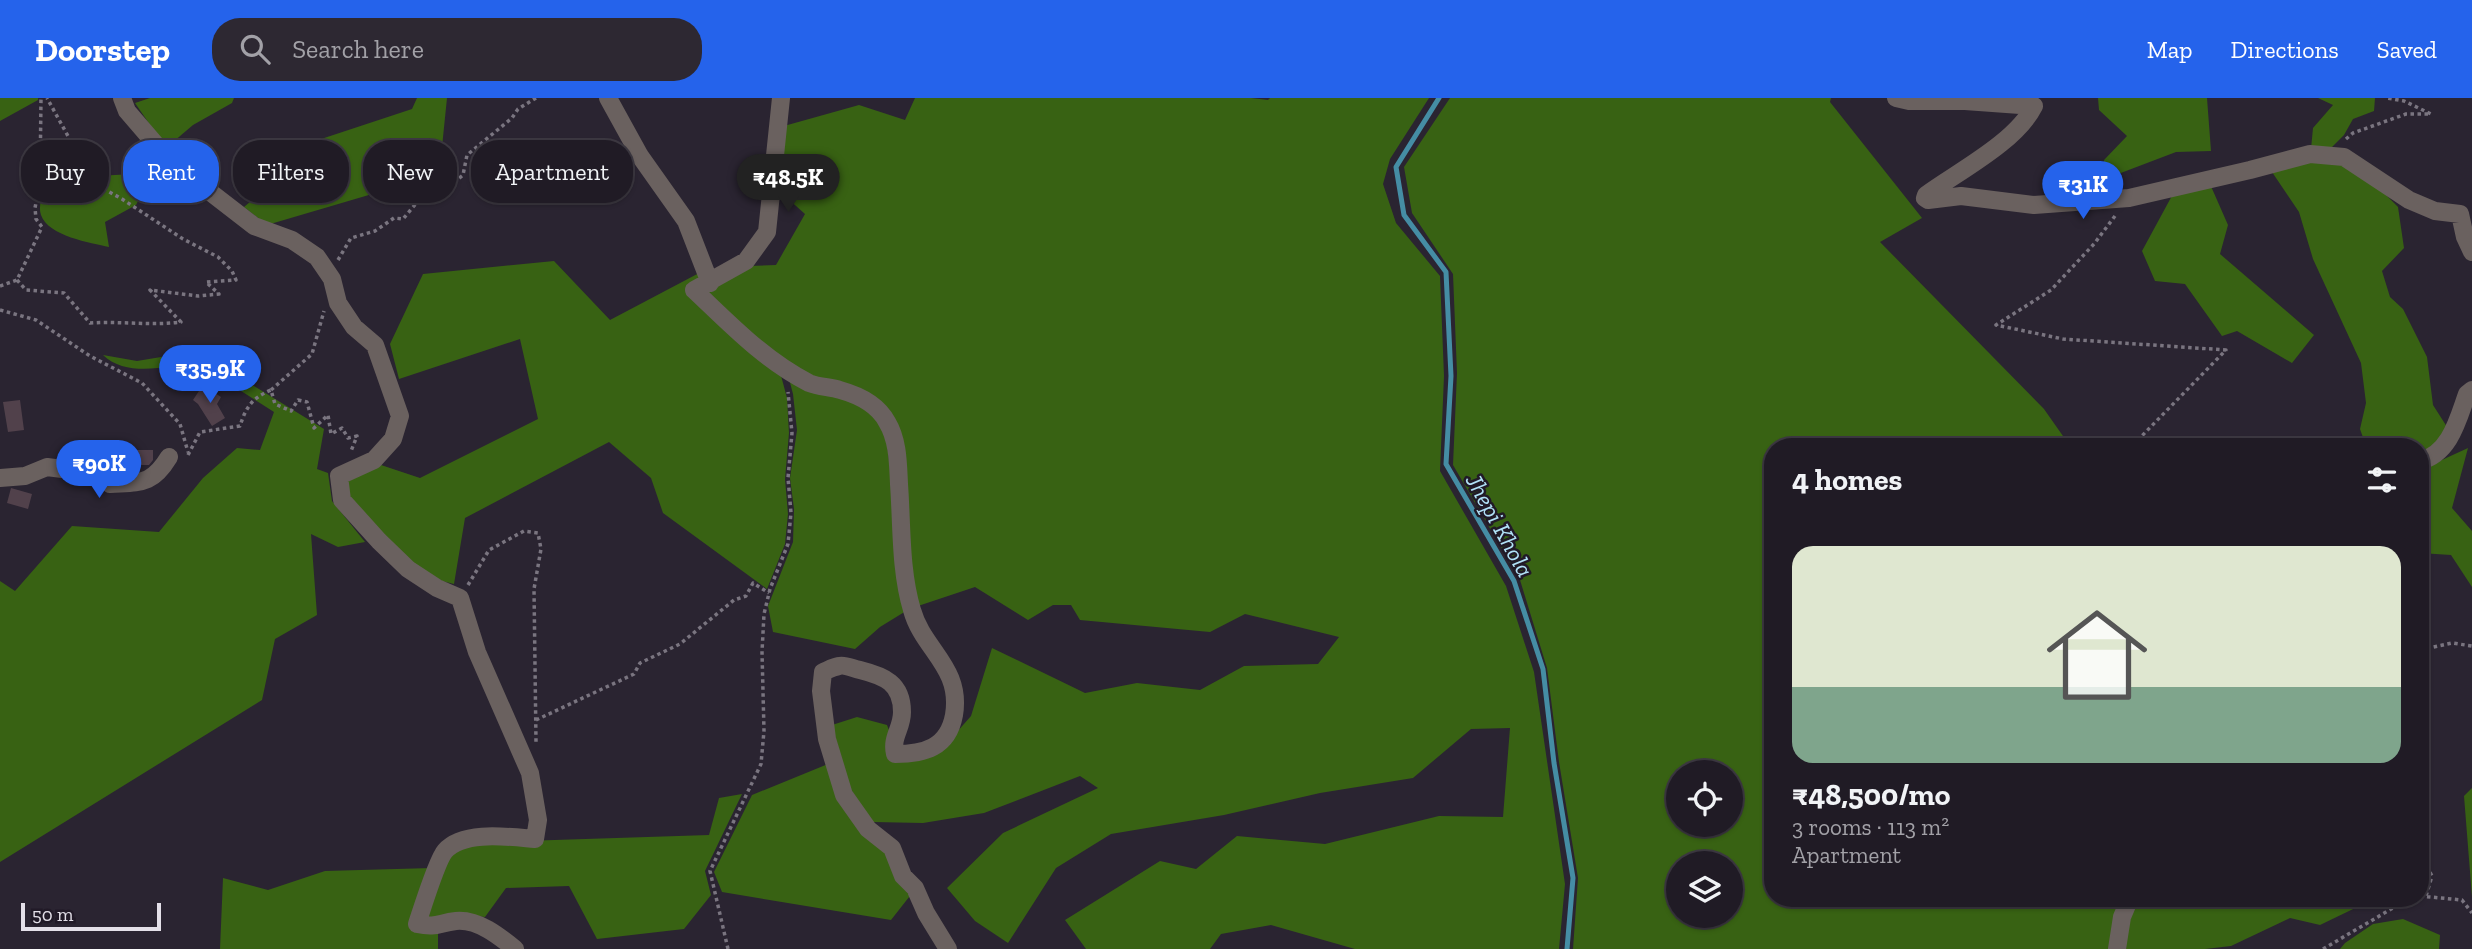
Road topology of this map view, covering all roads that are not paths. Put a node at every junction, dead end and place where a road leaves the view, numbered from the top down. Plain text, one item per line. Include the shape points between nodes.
1 (122, 98) edge
2 (608, 98) edge
3 (781, 98) edge
4 (1896, 98) edge
5 (2472, 252) edge
6 (710, 282) junction
7 (2472, 390) edge
8 (169, 457) road end
9 (2429, 459) edge
10 (0, 478) edge
11 (2126, 907) edge
12 (515, 949) edge
13 (948, 949) edge
14 (2117, 949) edge

1 - 12 street via 127,111 170,160 254,226 292,240 317,257 338,303 354,327 375,345 400,416 393,439 374,460 339,476 342,500 408,569 460,598 477,652 530,773 538,820 535,839 461,839 444,852 417,924 432,927 457,921 486,927
2 - 6 street via 640,156 686,221
3 - 6 street via 766,232 746,261
4 - 5 street via 2034,106 1999,146 1926,195 1928,200 1961,196 2034,205 2129,198 2310,154 2344,156 2417,204 2460,214
6 - 13 street via 694,290 751,345 812,384 869,402 887,421 897,450 912,611 950,674 956,698 953,718 947,734 933,748 895,754 892,743 902,710 891,682 841,665 823,672 822,713 844,795 868,829 892,848 903,876 915,888
7 - 9 street via 2452,437
8 - 10 street via 159,473 142,482 110,484 104,473 81,477 70,470 47,467 26,476
11 - 14 street

